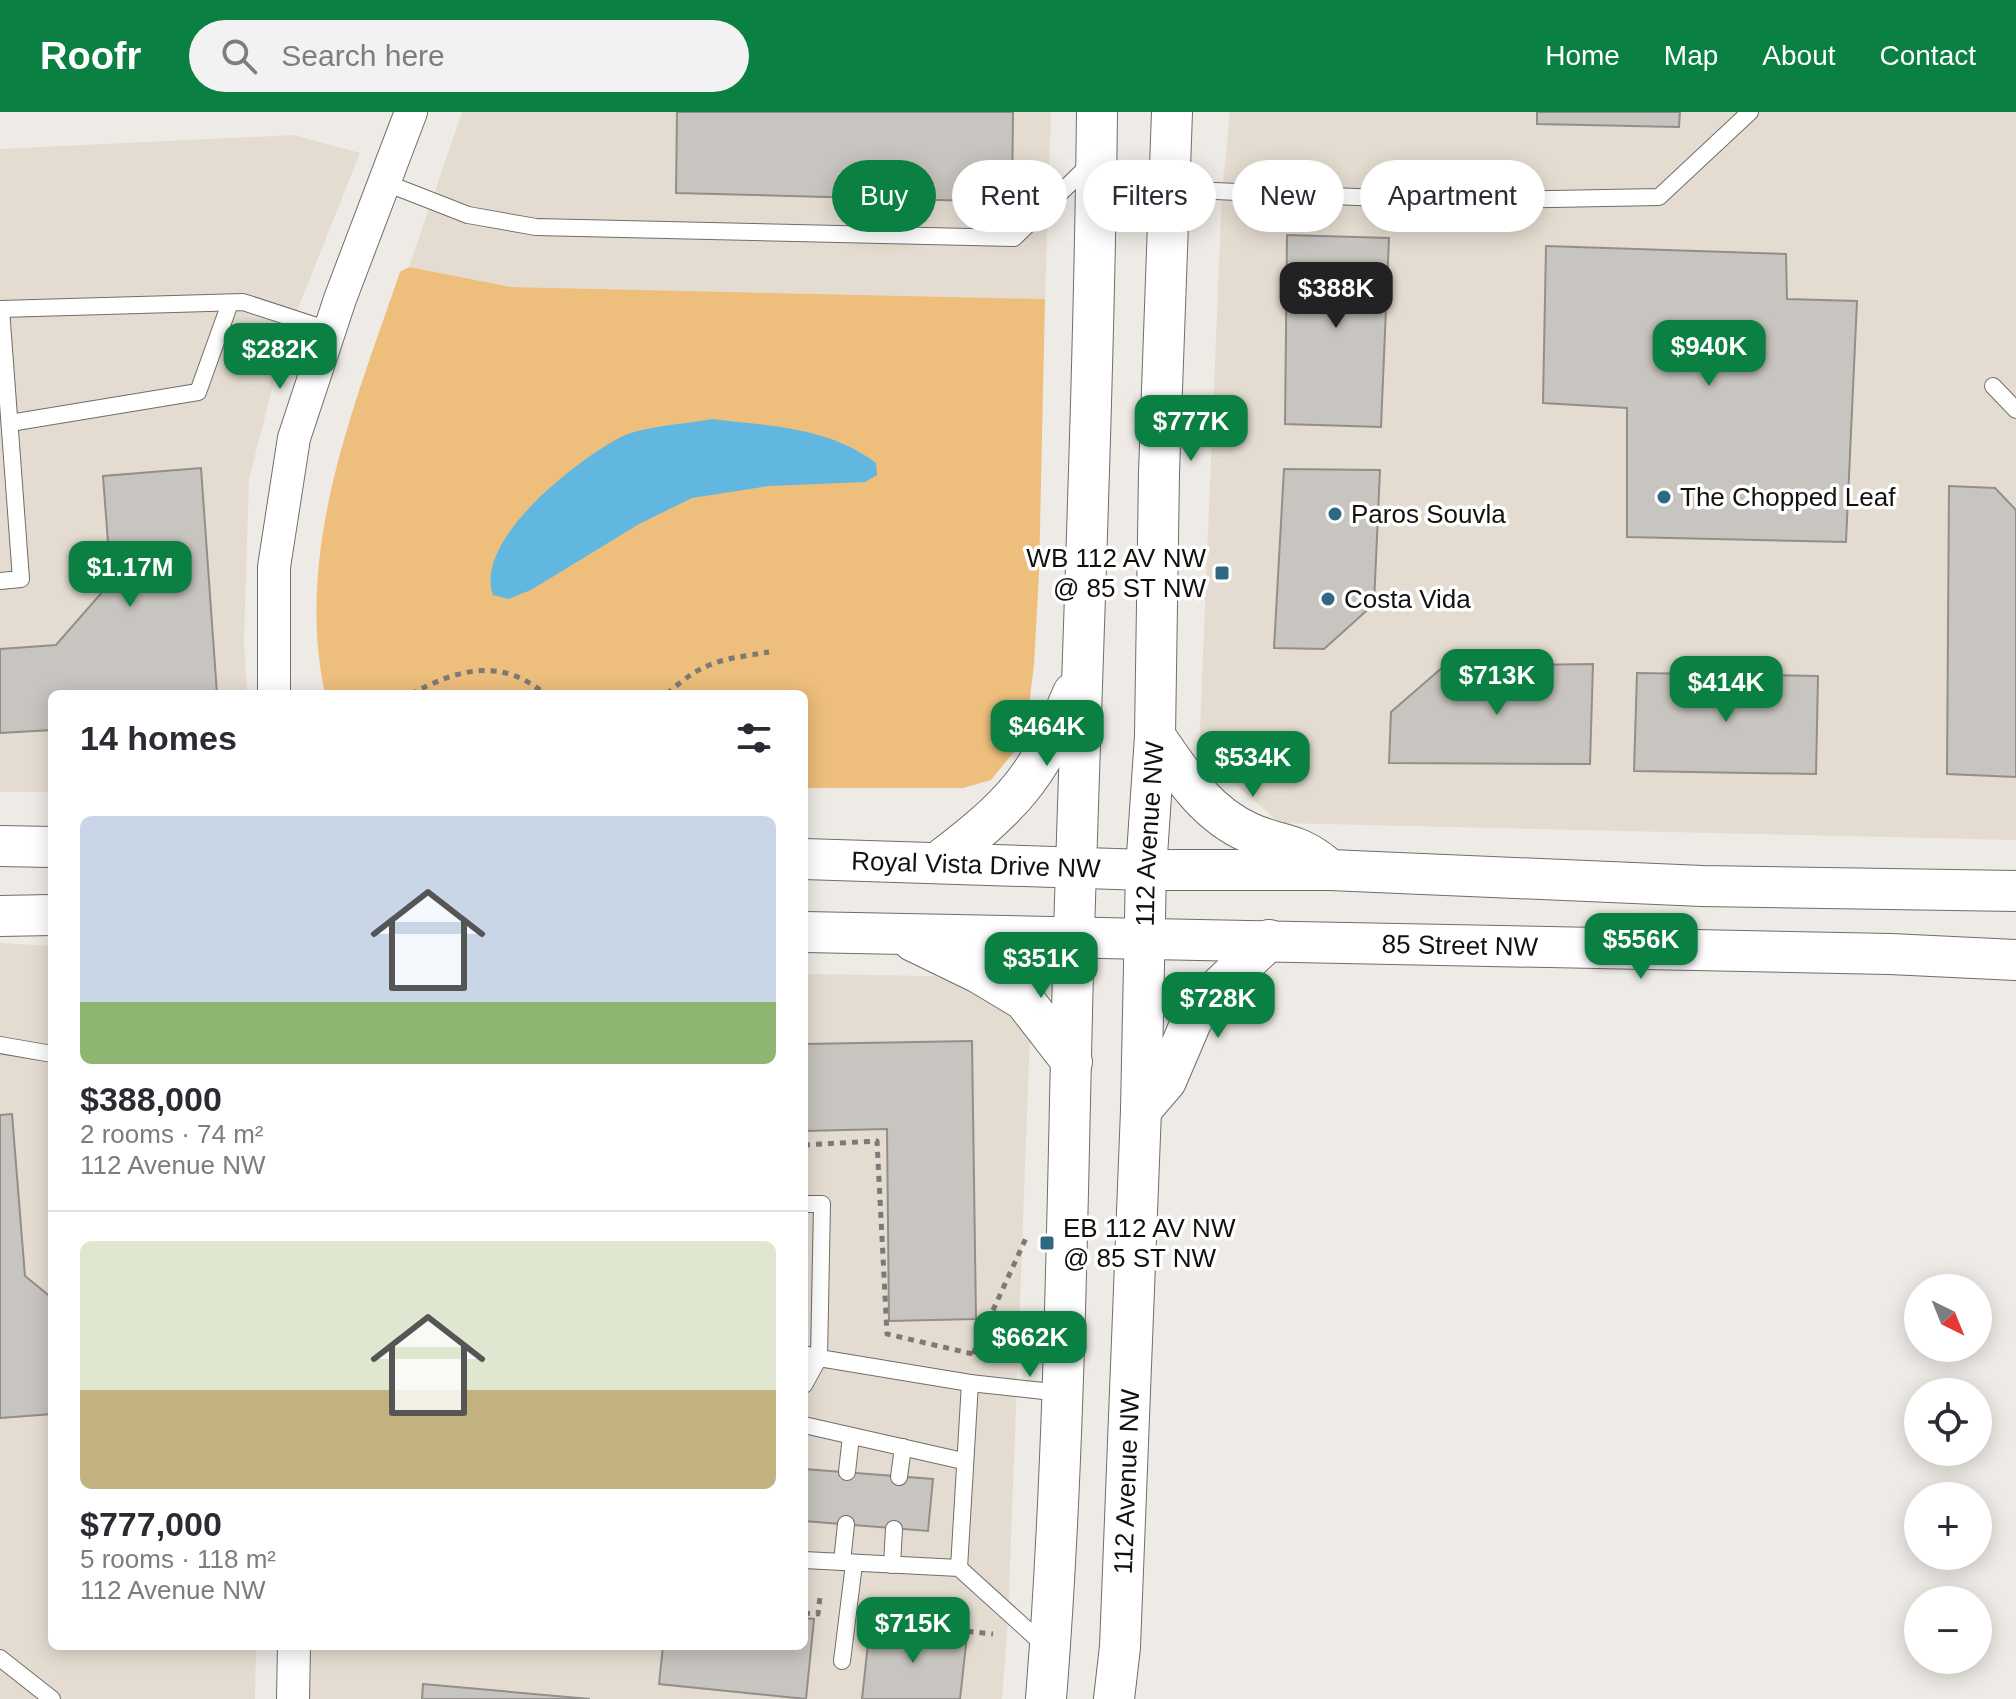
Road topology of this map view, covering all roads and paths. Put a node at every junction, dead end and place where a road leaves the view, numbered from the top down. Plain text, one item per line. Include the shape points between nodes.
1 (411, 112) edge
2 (1097, 112) edge
3 (1172, 112) edge
4 (1750, 112) edge
5 (1096, 157) junction
6 (1170, 160) edge
7 (386, 183) junction
8 (1216, 191) edge
9 (1167, 232) edge
10 (230, 303) junction
11 (1, 309) edge
12 (329, 330) junction
13 (1993, 386) dead end
14 (4, 394) edge
15 (2016, 410) edge
16 (10, 423) junction
17 (7, 485) edge
18 (0, 581) edge
19 (769, 652) dead end
20 (1082, 671) junction
21 (274, 690) edge
22 (420, 690) edge
23 (540, 690) edge
24 (671, 690) edge
25 (1155, 736) junction
26 (0, 846) edge
27 (48, 847) edge
28 (808, 859) edge
29 (937, 863) junction
30 (1076, 868) junction
31 (1146, 870) junction
32 (1330, 870) junction
33 (2016, 891) edge
34 (48, 915) edge
35 (0, 916) edge
36 (808, 932) edge
37 (898, 935) junction
38 (1074, 939) junction
39 (1269, 940) junction
40 (1144, 941) junction
41 (2016, 960) edge
42 (0, 1045) edge
43 (48, 1053) edge
44 (1072, 1062) junction
45 (1141, 1110) junction
46 (808, 1145) edge
47 (808, 1204) edge
48 (1026, 1238) dead end
49 (973, 1354) junction
50 (811, 1356) edge
51 (982, 1357) dead end
52 (970, 1383) junction
53 (1061, 1393) junction
54 (808, 1426) edge
55 (851, 1436) junction
56 (903, 1447) junction
57 (963, 1461) junction
58 (847, 1472) dead end
59 (899, 1477) dead end
60 (846, 1524) dead end
61 (894, 1529) dead end
62 (808, 1560) edge
63 (848, 1563) junction
64 (892, 1565) junction
65 (959, 1568) junction
66 (820, 1597) dead end
67 (808, 1613) edge
68 (869, 1621) dead end
69 (994, 1635) dead end
70 (294, 1650) edge
71 (1050, 1650) junction
72 (0, 1658) edge
73 (842, 1661) dead end
74 (52, 1699) edge
75 (293, 1699) edge
76 (1046, 1699) edge
77 (1114, 1699) edge

1 - 7 street
2 - 5 street
3 - 6 street, 112 Avenue NW
4 - 8 lane via 1659,197 1449,201
5 - 7 lane via 1014,238 536,227 468,215
5 - 20 street
7 - 12 street
9 - 25 street, 112 Avenue NW
10 - 11 lane
10 - 12 lane via 243,302
10 - 16 lane via 198,392
11 - 14 lane
12 - 21 street via 294,438 274,567
13 - 15 lane
14 - 16 lane
16 - 17 lane
17 - 18 lane via 21,579
19 - 24 path via 692,671
20 - 29 street via 1034,775 994,817
20 - 30 street
22 - 23 path via 464,671 493,670 526,678
25 - 31 street, 112 Avenue NW
25 - 32 street via 1192,789 1231,823 1274,842 1304,848
26 - 27 street
28 - 29 street, Royal Vista Drive NW
29 - 30 street, Royal Vista Drive NW
30 - 31 street, Royal Vista Drive NW
30 - 38 street
31 - 32 street
31 - 40 street, 112 Avenue NW
32 - 33 street via 1702,886
34 - 35 street
36 - 37 street
37 - 38 street
37 - 44 street via 1024,1000
38 - 40 street
38 - 44 street
39 - 40 street, 85 Street NW
39 - 41 street, 85 Street NW
39 - 45 street via 1210,996 1192,1020 1166,1081
40 - 45 street, 112 Avenue NW
42 - 43 lane
44 - 53 street
45 - 77 street, 112 Avenue NW
46 - 49 path via 877,1141 887,1334
47 - 50 lane via 822,1204
48 - 49 path
49 - 51 path
50 - 52 lane
52 - 53 lane
52 - 57 lane
53 - 71 street
54 - 55 lane
55 - 56 lane
55 - 58 lane
56 - 57 lane
56 - 59 lane
57 - 65 lane
60 - 63 lane
61 - 64 lane
62 - 63 lane
63 - 64 lane
63 - 73 lane
64 - 65 lane
65 - 71 lane
66 - 67 path via 818,1614
68 - 69 path
70 - 75 street
71 - 76 street
72 - 74 lane

